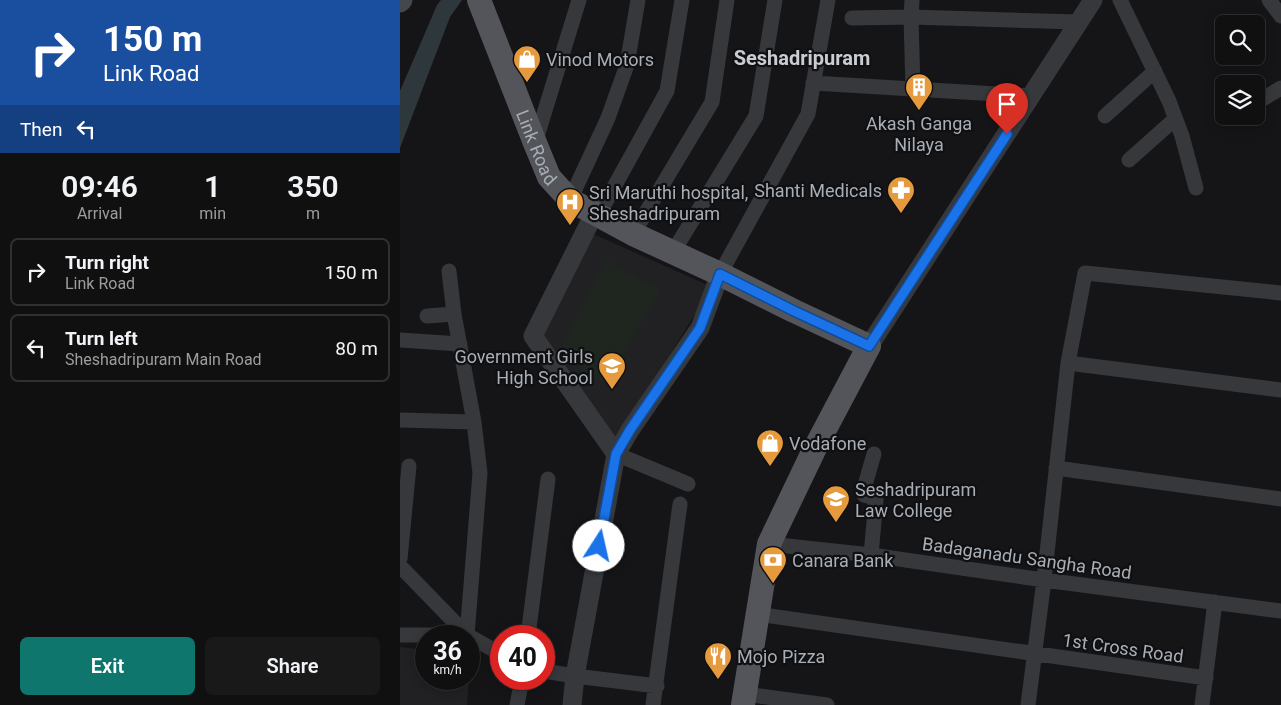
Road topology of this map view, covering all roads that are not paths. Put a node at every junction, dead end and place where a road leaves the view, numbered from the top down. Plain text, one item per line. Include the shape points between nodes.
1 (479, 0) edge
2 (579, 0) edge
3 (638, 0) edge
4 (682, 0) edge
5 (727, 0) edge
6 (775, 0) edge
7 (828, 0) edge
8 (912, 0) edge
9 (1093, 0) edge
10 (1120, 0) edge
11 (1269, 0) edge
12 (1281, 16) edge
13 (911, 17) junction
14 (852, 18) dead end
15 (1078, 22) junction
16 (1155, 71) junction
17 (814, 83) junction
18 (1281, 88) edge
19 (913, 90) junction
20 (1032, 96) junction
21 (1265, 98) edge
22 (1105, 116) dead end
23 (1175, 119) junction
24 (535, 143) junction
25 (1129, 160) dead end
26 (1196, 188) dead end
27 (570, 200) junction
28 (596, 215) junction
29 (633, 234) junction
30 (673, 252) junction
31 (449, 271) dead end
32 (720, 274) junction
33 (1281, 293) edge
34 (454, 314) junction
35 (427, 316) dead end
36 (400, 340) edge
37 (460, 344) junction
38 (869, 346) junction
39 (1068, 363) junction
40 (1281, 390) edge
41 (400, 420) edge
42 (474, 422) junction
43 (616, 454) junction
44 (874, 454) dead end
45 (409, 466) dead end
46 (1056, 468) junction
47 (548, 478) dead end
48 (688, 484) dead end
49 (1281, 499) edge
50 (680, 504) dead end
51 (768, 544) junction
52 (870, 556) junction
53 (400, 559) edge
54 (400, 566) edge
55 (1044, 580) junction
56 (1215, 602) junction
57 (1281, 610) edge
58 (757, 614) junction
59 (457, 625) edge
60 (468, 625) edge
61 (529, 625) edge
62 (400, 634) edge
63 (415, 634) edge
64 (1035, 654) junction
65 (555, 672) edge
66 (575, 676) junction
67 (1206, 678) junction
68 (657, 686) junction
69 (520, 690) edge
70 (744, 700) edge
71 (517, 705) edge
72 (572, 705) edge
73 (653, 705) edge
74 (827, 705) edge
75 (1028, 705) edge
76 (1202, 705) edge

1 - 24 main road, Link Road
2 - 24 street
3 - 27 street via 627,65 608,118
4 - 28 street via 667,92
5 - 29 street via 712,102
6 - 30 street via 756,116
7 - 17 street
8 - 13 street
9 - 15 street
10 - 16 street
11 - 12 street
13 - 14 street
13 - 15 street
13 - 19 street
15 - 20 street
16 - 22 street
16 - 23 street
17 - 19 street
17 - 32 street via 808,114
18 - 21 street
19 - 20 street
20 - 38 street
23 - 25 street
23 - 26 street
24 - 27 main road, Link Road via 549,177
27 - 28 main road, Link Road
28 - 29 main road, Link Road
28 - 43 street via 534,336
29 - 30 main road, Link Road
30 - 32 main road, Link Road
31 - 34 street
32 - 38 main road, Link Road
32 - 43 street via 700,328
33 - 39 street via 1085,273
34 - 35 street
34 - 37 street
36 - 37 street
37 - 42 street
38 - 51 main road
39 - 40 street
39 - 46 street
41 - 42 street
42 - 60 street via 480,473
43 - 48 street
43 - 66 street
44 - 52 street via 862,492 876,500
45 - 53 street
46 - 49 street
46 - 55 street
47 - 61 street
50 - 68 street
51 - 52 street, Badaganadu Sangha Road
51 - 58 main road
52 - 55 street, Badaganadu Sangha Road
54 - 59 street
55 - 56 street, Badaganadu Sangha Road
55 - 64 street
56 - 57 street, Badaganadu Sangha Road
56 - 67 street
58 - 64 street, 1st Cross Road
58 - 70 main road
62 - 63 street
64 - 67 street, 1st Cross Road
64 - 75 street
65 - 66 street
66 - 68 street
66 - 72 street
67 - 76 street
68 - 73 street
69 - 71 street
70 - 74 street

